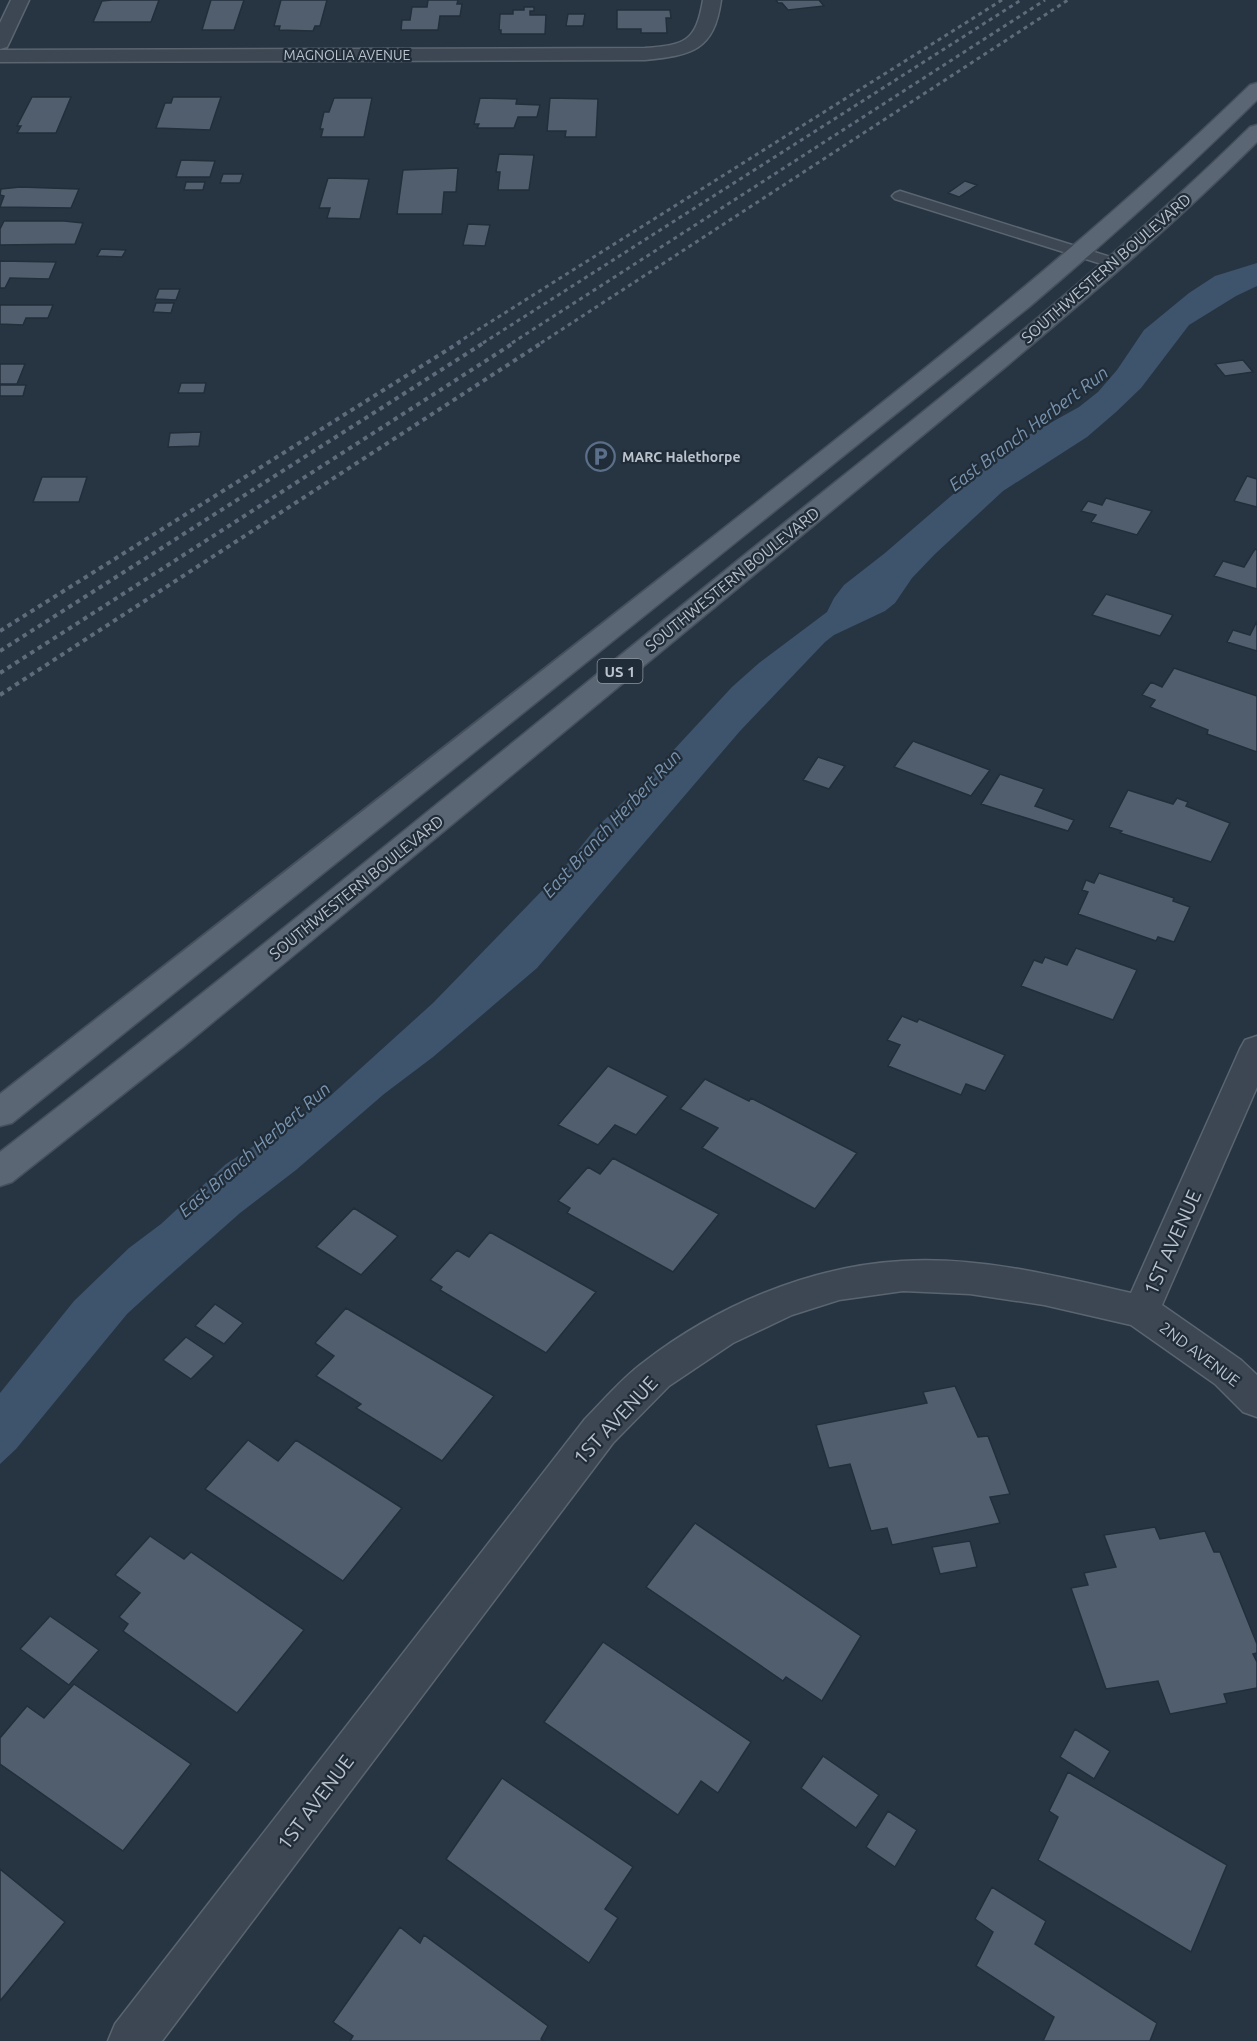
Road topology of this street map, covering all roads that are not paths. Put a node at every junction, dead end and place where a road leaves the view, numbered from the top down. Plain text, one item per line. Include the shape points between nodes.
1 (20, 0) edge
2 (712, 0) edge
3 (0, 43) edge
4 (0, 57) edge
5 (1257, 88) edge
6 (1257, 130) edge
7 (900, 196) dead end
8 (1081, 253) junction
9 (1114, 263) junction
10 (1257, 1049) edge
11 (0, 1113) edge
12 (0, 1172) edge
13 (1141, 1311) junction
14 (1257, 1400) edge
15 (132, 2041) edge

1 - 3 street
2 - 4 street, MAGNOLIA AVENUE via 705,33 693,45 645,54
5 - 8 main road, SOUTHWESTERN BOULEVARD / US 1 via 1198,149
6 - 9 main road, SOUTHWESTERN BOULEVARD / US 1
7 - 8 lane
8 - 9 lane
8 - 11 main road, SOUTHWESTERN BOULEVARD / US 1 via 596,644
9 - 12 main road, SOUTHWESTERN BOULEVARD / US 1 via 411,842
10 - 13 street, 1ST AVENUE
13 - 14 street, 2ND AVENUE via 1228,1372
13 - 15 street, 1ST AVENUE via 970,1279 903,1276 839,1284 781,1303 720,1332 656,1374 599,1431

